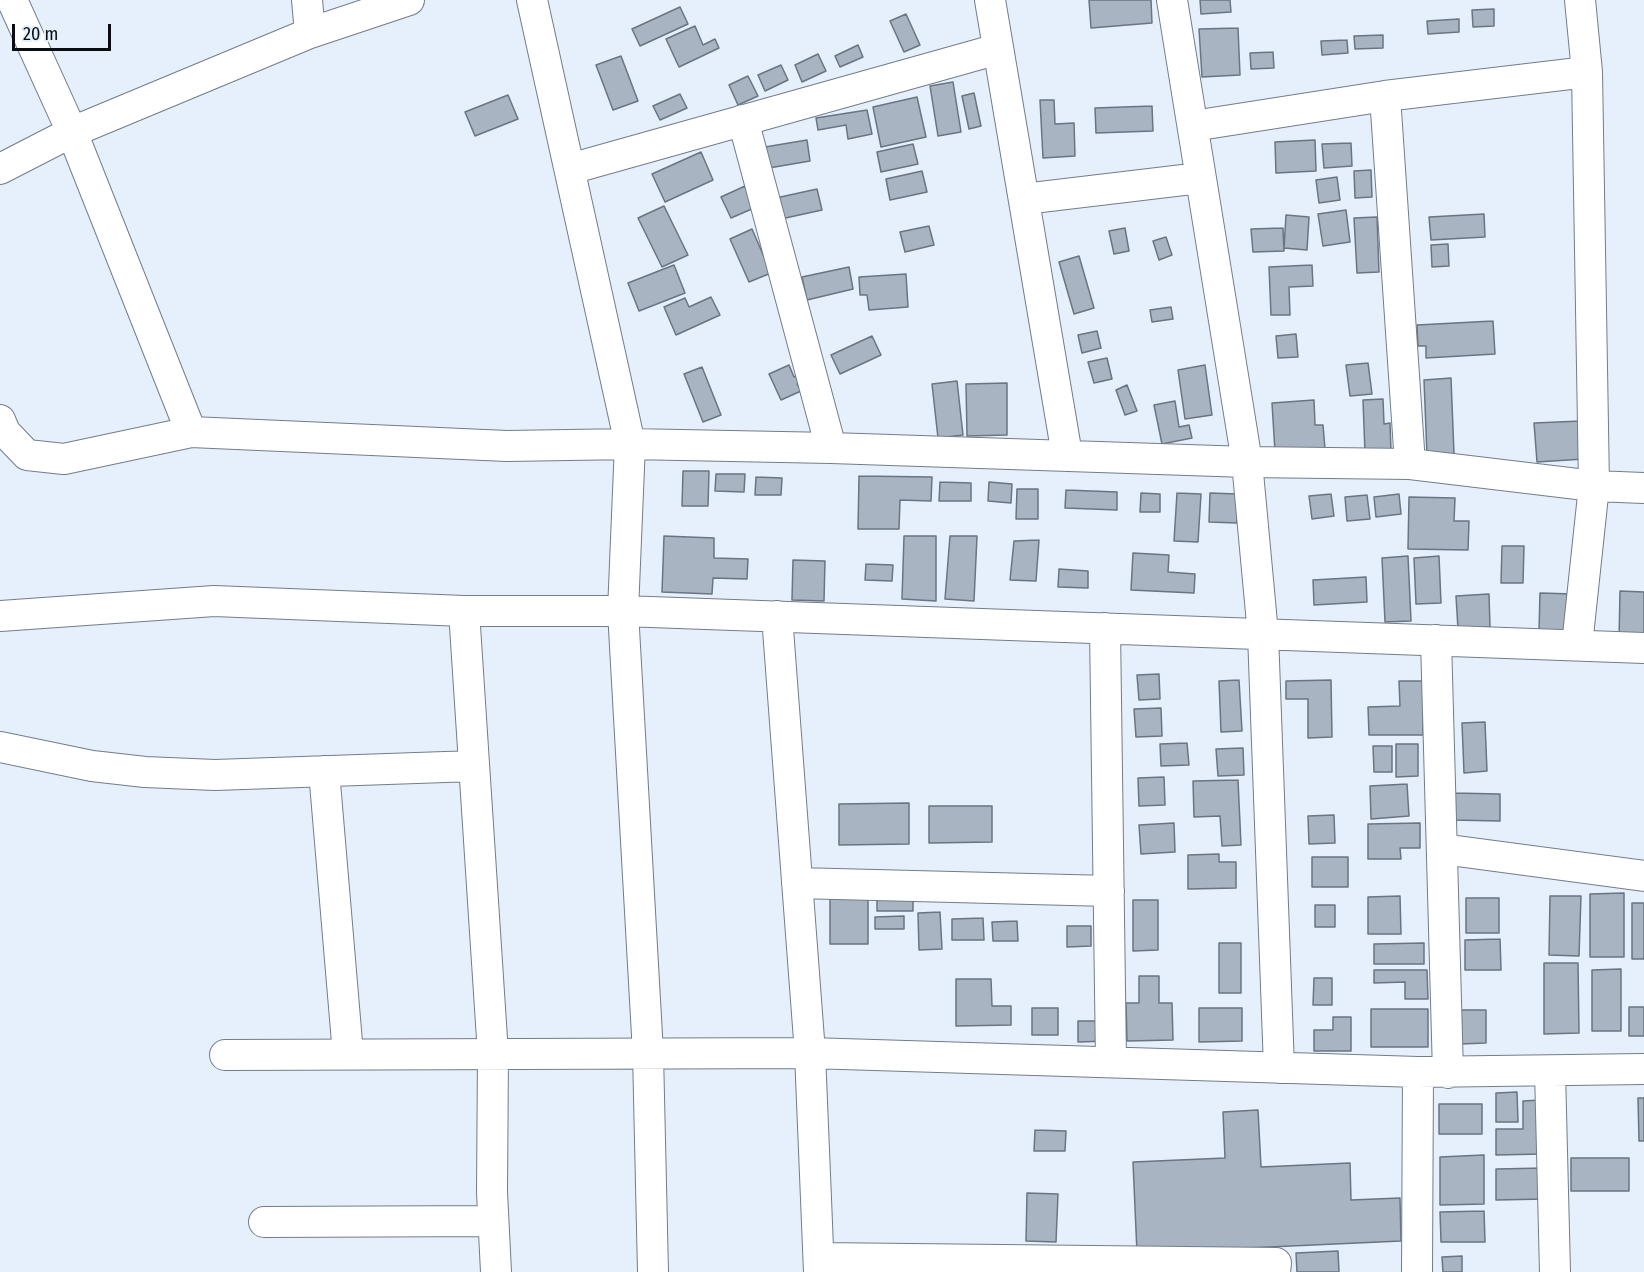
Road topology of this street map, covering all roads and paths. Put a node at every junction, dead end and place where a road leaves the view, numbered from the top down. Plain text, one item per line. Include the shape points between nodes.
1 (12, 0) edge
2 (308, 0) edge
3 (409, 0) edge
4 (532, 0) edge
5 (990, 0) edge
6 (1172, 0) edge
7 (1580, 0) edge
8 (310, 33) junction
9 (998, 49) junction
10 (1587, 72) junction
11 (1385, 96) junction
12 (743, 120) junction
13 (1192, 126) junction
14 (72, 132) junction
15 (0, 169) edge
16 (570, 169) junction
17 (1200, 178) junction
18 (1024, 199) junction
19 (0, 420) edge
20 (191, 432) junction
21 (630, 444) junction
22 (831, 448) junction
23 (1067, 455) junction
24 (1247, 462) junction
25 (1410, 464) junction
26 (1594, 486) junction
27 (1644, 488) edge
28 (464, 611) junction
29 (623, 611) junction
30 (0, 616) edge
31 (777, 616) junction
32 (1105, 628) junction
33 (1263, 634) junction
34 (1436, 640) junction
35 (1577, 645) junction
36 (1644, 648) edge
37 (0, 747) edge
38 (474, 765) junction
39 (324, 771) junction
40 (1442, 849) junction
41 (1644, 876) edge
42 (797, 883) junction
43 (1109, 891) junction
44 (648, 1053) junction
45 (810, 1053) junction
46 (225, 1054) dead end
47 (348, 1054) junction
48 (493, 1054) junction
49 (1111, 1062) junction
50 (1279, 1068) junction
51 (1644, 1069) edge
52 (1550, 1071) junction
53 (1418, 1072) junction
54 (1448, 1073) junction
55 (493, 1221) junction
56 (264, 1222) dead end
57 (819, 1265) edge
58 (496, 1272) edge
59 (652, 1272) edge
60 (1275, 1272) edge
61 (1417, 1272) edge
62 (1555, 1272) edge

1 - 14 street
2 - 8 street
3 - 8 street
4 - 16 street
5 - 9 street
6 - 13 street
7 - 10 street
8 - 14 street
9 - 12 street
9 - 18 street
10 - 11 street
10 - 26 street
11 - 13 street
11 - 25 street
12 - 16 street
12 - 22 street
13 - 17 street
14 - 15 street
14 - 20 street
16 - 21 street
17 - 18 street
17 - 24 street
18 - 23 street
19 - 20 street via 5,432 27,454 64,459
20 - 21 street via 507,446
21 - 22 street
21 - 29 street
22 - 23 street
23 - 24 street
24 - 25 street
24 - 33 street
25 - 26 street
26 - 27 street
26 - 35 street
28 - 29 street
28 - 30 street via 214,602
28 - 38 street
29 - 31 street
29 - 44 street
31 - 32 street
31 - 42 street
32 - 33 street
32 - 43 street
33 - 34 street
33 - 50 street
34 - 35 street
34 - 40 street
35 - 36 street
37 - 39 street via 92,766 145,772 215,775
38 - 39 street
38 - 48 street
39 - 47 street
40 - 41 street
40 - 54 street
42 - 43 street
42 - 45 street
43 - 49 street
44 - 45 street
44 - 48 street
44 - 59 street
45 - 49 street
45 - 57 street
46 - 47 street
47 - 48 street
48 - 55 street
49 - 50 street
50 - 53 street
51 - 52 street
52 - 54 street
52 - 62 street
53 - 54 street
53 - 61 street
55 - 56 street
55 - 58 street
57 - 60 street via 1276,1263

